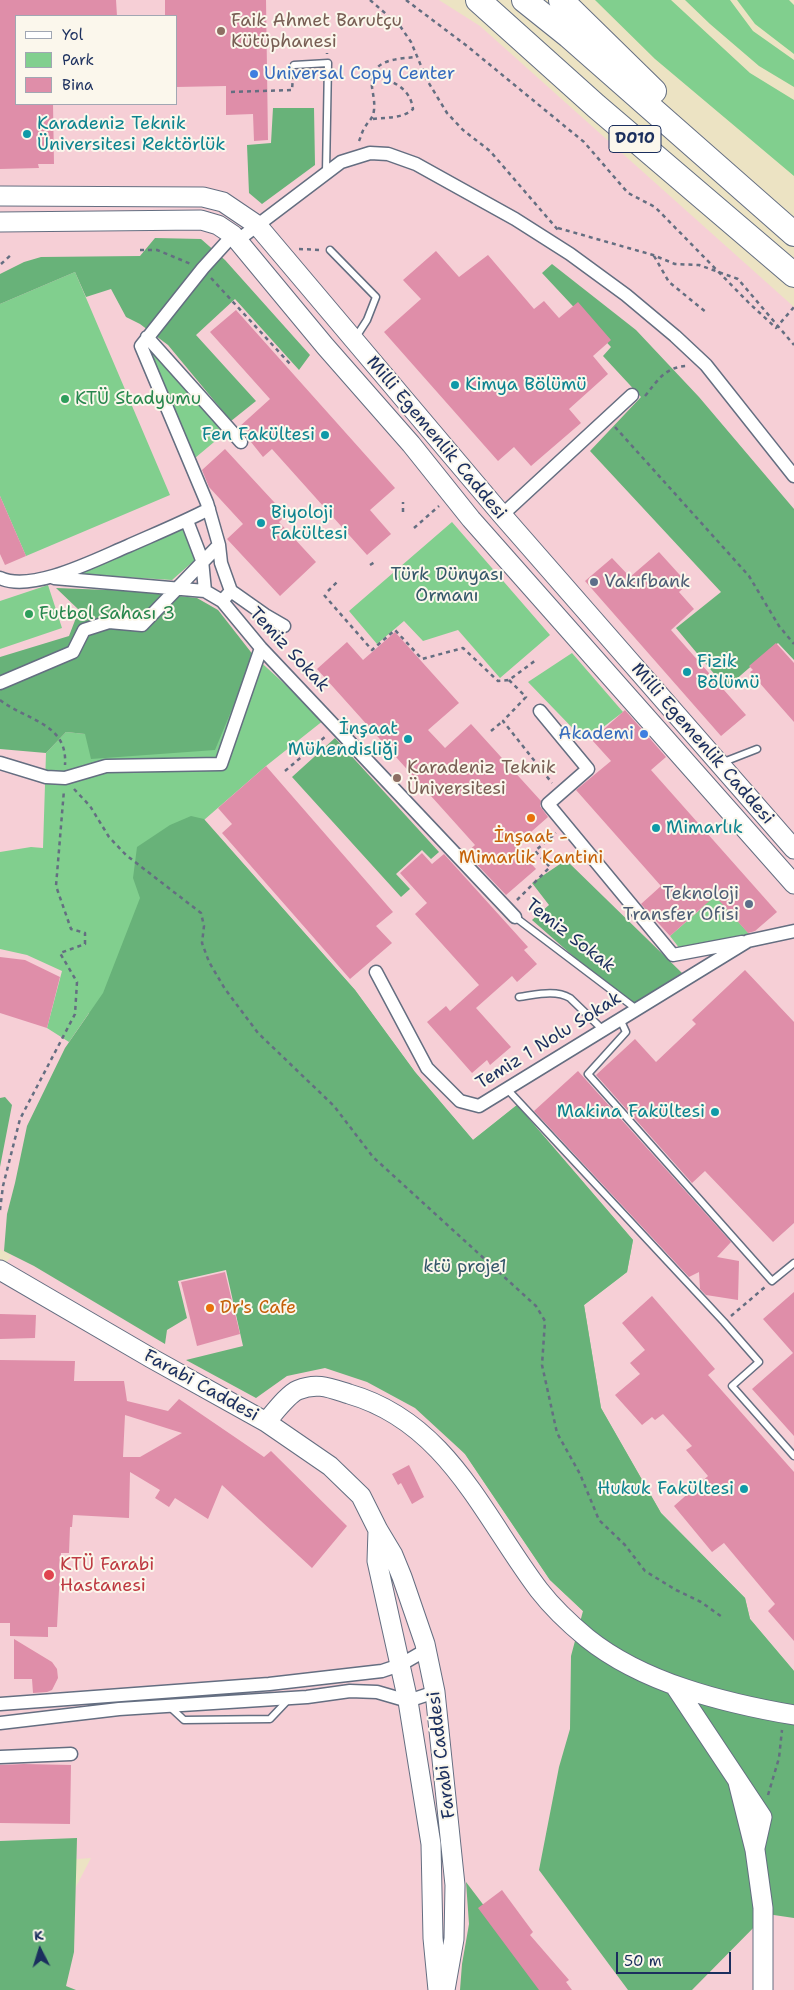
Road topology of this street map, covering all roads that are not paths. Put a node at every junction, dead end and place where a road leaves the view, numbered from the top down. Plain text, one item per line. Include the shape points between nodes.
1 (478, 0) edge
2 (524, 0) edge
3 (561, 0) edge
4 (294, 65) road end
5 (326, 173) junction
6 (0, 196) edge
7 (0, 222) edge
8 (257, 225) junction
9 (794, 229) edge
10 (794, 234) edge
11 (235, 238) junction
12 (330, 250) road end
13 (794, 274) edge
14 (147, 337) junction
15 (354, 340) junction
16 (637, 398) road end
17 (241, 442) dead end
18 (794, 476) edge
19 (209, 509) junction
20 (502, 516) junction
21 (187, 521) junction
22 (219, 545) junction
23 (202, 560) junction
24 (0, 578) edge
25 (46, 578) junction
26 (178, 588) junction
27 (205, 591) junction
28 (231, 591) junction
29 (222, 602) junction
30 (284, 626) dead end
31 (261, 648) junction
32 (0, 683) edge
33 (540, 711) dead end
34 (757, 749) dead end
35 (0, 763) edge
36 (719, 763) junction
37 (758, 844) junction
38 (794, 845) edge
39 (794, 884) edge
40 (515, 918) joint
41 (794, 931) edge
42 (748, 941) junction
43 (376, 972) dead end
44 (518, 997) dead end
45 (635, 1008) junction
46 (620, 1018) junction
47 (602, 1029) junction
48 (507, 1089) junction
49 (794, 1264) edge
50 (0, 1270) edge
51 (266, 1422) junction
52 (794, 1456) edge
53 (378, 1530) junction
54 (426, 1650) junction
55 (400, 1665) junction
56 (675, 1686) junction
57 (435, 1692) junction
58 (290, 1698) junction
59 (408, 1701) junction
60 (0, 1704) edge
61 (169, 1706) junction
62 (789, 1714) edge
63 (0, 1723) edge
64 (70, 1754) dead end
65 (0, 1757) edge
66 (738, 1782) junction
67 (755, 1850) junction
68 (438, 1990) edge
69 (446, 1990) edge
70 (763, 1990) edge

1 - 13 highway, D010 via 596,106
2 - 10 highway, D010
3 - 9 highway
4 - 5 lane via 328,63
5 - 8 street
5 - 18 street via 341,162 370,152 388,154 416,164 515,219 626,295 675,336 706,365
6 - 8 street, Milli Egemenlik Caddesi via 203,197 223,202
7 - 11 street, Milli Egemenlik Caddesi via 201,220 218,225
8 - 11 street
8 - 15 street, Milli Egemenlik Caddesi
11 - 14 street via 203,268
11 - 37 street, Milli Egemenlik Caddesi via 471,519
12 - 15 lane via 376,297
14 - 17 street
14 - 19 street via 141,346
15 - 20 street, Milli Egemenlik Caddesi
16 - 20 street via 607,419
19 - 21 street
19 - 22 street
20 - 36 street, Milli Egemenlik Caddesi
21 - 23 street
21 - 25 street
22 - 23 street
22 - 28 street via 221,563
23 - 26 street
23 - 27 street
24 - 25 street via 21,582
25 - 26 street
26 - 27 street
26 - 32 street via 142,625 109,622 84,630 73,652
27 - 29 street, Temiz Sokak
28 - 29 street
28 - 30 street
29 - 31 street, Temiz Sokak
31 - 35 street via 221,764 106,766 65,778 46,777
31 - 40 street, Temiz Sokak
33 - 42 street via 588,769 548,804 673,955
34 - 36 lane
36 - 38 street, Milli Egemenlik Caddesi
37 - 38 street, Milli Egemenlik Caddesi
37 - 39 street, Milli Egemenlik Caddesi
40 - 45 lane, Temiz Sokak
41 - 42 street, Temiz 1 Nolu Sokak
42 - 45 street, Temiz 1 Nolu Sokak
43 - 48 street, Temiz 1 Nolu Sokak via 427,1068 460,1101 479,1106
44 - 47 lane via 564,994
45 - 46 street, Temiz 1 Nolu Sokak
46 - 47 street, Temiz 1 Nolu Sokak
46 - 49 lane via 626,1032 588,1074 772,1281
47 - 48 street, Temiz 1 Nolu Sokak
48 - 52 lane via 759,1362 732,1386
50 - 51 street, Farabi Caddesi
51 - 53 street, Farabi Caddesi via 330,1466 361,1496
51 - 56 street via 296,1391 315,1385 363,1398 389,1410 442,1452 472,1489 539,1590 563,1616 588,1639 629,1665
53 - 54 street, Farabi Caddesi via 393,1555
53 - 55 street, Farabi Caddesi via 377,1561
54 - 55 street
54 - 57 street, Farabi Caddesi
55 - 59 street, Farabi Caddesi
55 - 60 street via 382,1672 314,1680
56 - 62 street
56 - 66 street
57 - 59 street
57 - 69 street, Farabi Caddesi via 456,1885 454,1939
58 - 59 street via 350,1691 378,1692
58 - 61 street
58 - 61 lane via 270,1719 184,1720
59 - 68 street, Farabi Caddesi via 431,1844 433,1938
61 - 63 street
64 - 65 street
66 - 67 street
66 - 67 street via 762,1817
67 - 70 street via 763,1908

